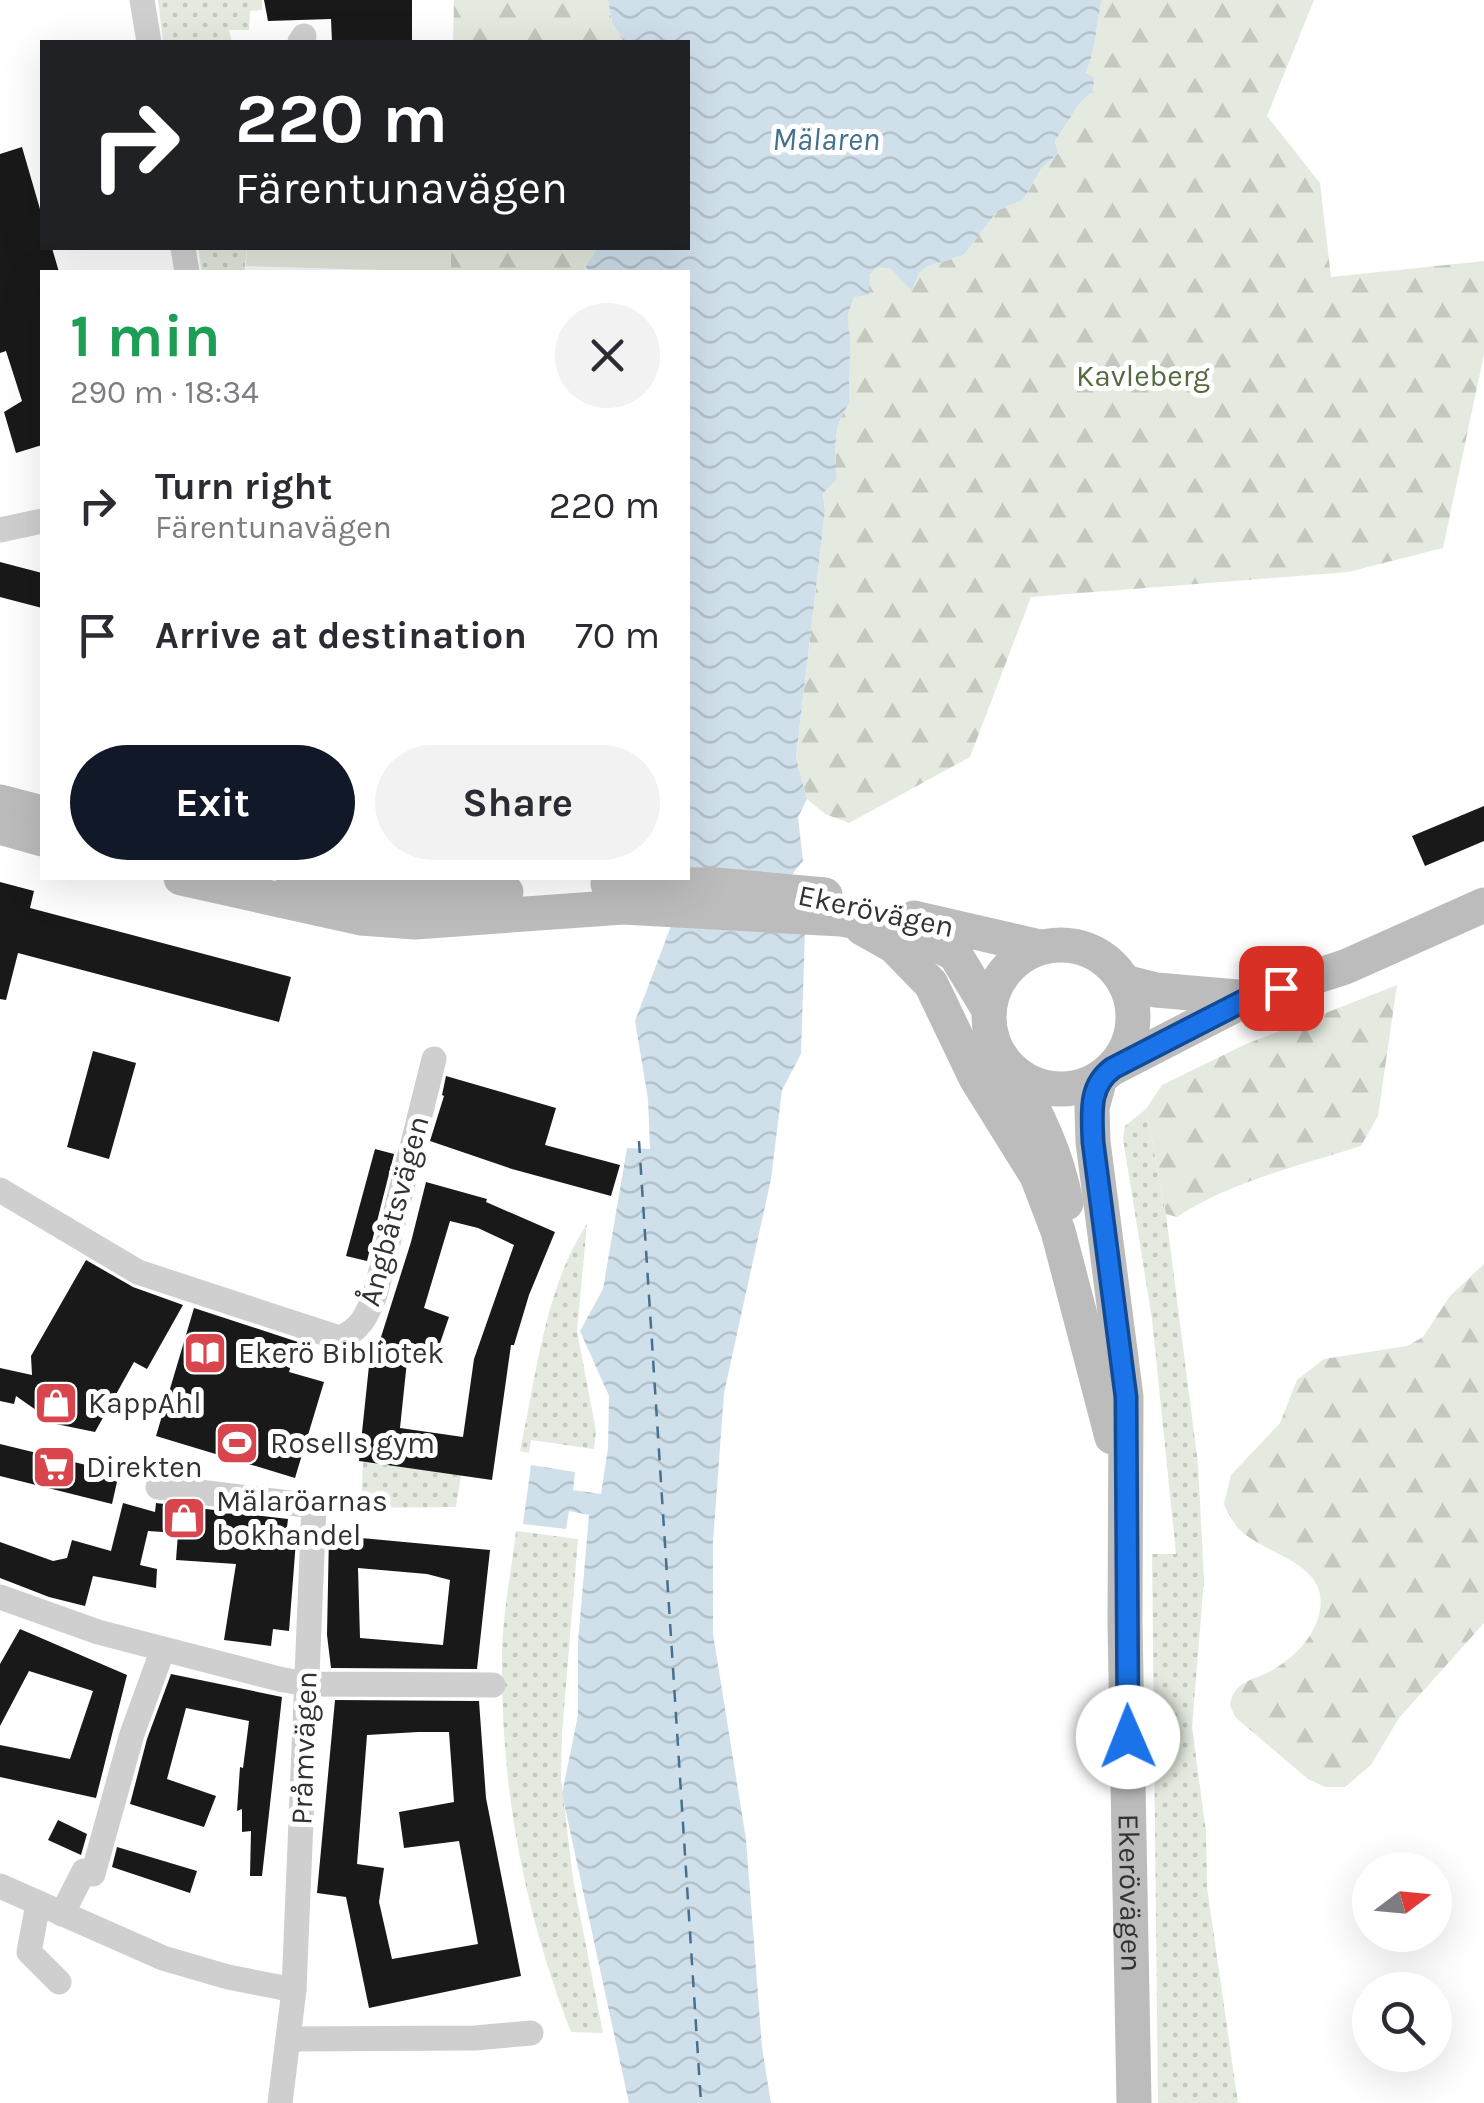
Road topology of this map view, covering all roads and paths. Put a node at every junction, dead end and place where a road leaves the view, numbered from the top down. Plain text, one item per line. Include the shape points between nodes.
1 (142, 0) edge
2 (149, 40) edge
3 (40, 521) edge
4 (0, 530) edge
5 (0, 802) edge
6 (40, 812) edge
7 (0, 826) edge
8 (40, 837) edge
9 (190, 880) edge
10 (301, 880) edge
11 (488, 905) junction
12 (1484, 905) edge
13 (844, 912) junction
14 (1040, 946) junction
15 (1124, 982) junction
16 (1249, 998) junction
17 (989, 1010) junction
18 (434, 1059) dead end
19 (1012, 1071) junction
20 (1106, 1073) junction
21 (0, 1190) edge
22 (1112, 1437) junction
23 (158, 1487) dead end
24 (0, 1597) edge
25 (1125, 1624) junction
26 (162, 1649) junction
27 (306, 1684) junction
28 (493, 1685) dead end
29 (0, 1886) edge
30 (38, 1904) junction
31 (62, 1914) junction
32 (59, 1982) dead end
33 (294, 1990) junction
34 (531, 2033) dead end
35 (288, 2039) junction
36 (280, 2103) edge
37 (1134, 2103) edge

1 - 2 street
3 - 4 street
5 - 6 main road
7 - 8 main road
9 - 11 main road, Ekerövägen via 361,918 415,922
10 - 11 main road, Ekerövägen via 359,894
11 - 13 main road, Ekerövägen via 617,884 716,885
12 - 16 main road via 1345,966
13 - 14 main road, Ekerövägen via 922,920
13 - 17 main road, Ekerövägen via 912,931 955,954
13 - 22 main road, Ekerövägen via 894,946 932,984 976,1078 1037,1176
14 - 15 main road via 1086,949 1109,962
14 - 17 main road via 1007,968
15 - 16 main road
15 - 20 main road via 1132,1027 1123,1055
16 - 20 main road
17 - 19 main road via 995,1046
18 - 21 street, Ångbåtsvägen via 375,1295 366,1318 338,1338 138,1272
19 - 20 main road via 1052,1089
19 - 22 main road, Ekerövägen via 1060,1173
20 - 25 main road, Ekerövägen via 1092,1108 1093,1142 1126,1397
22 - 25 main road, Ekerövägen
23 - 27 street, Pråmvägen via 314,1506
24 - 26 street
25 - 37 main road, Ekerövägen
26 - 27 street
26 - 31 street via 89,1872
27 - 28 street
27 - 33 street, Pråmvägen
29 - 30 street
30 - 31 street
30 - 32 street via 29,1952
31 - 33 street via 163,1958
33 - 35 street, Pråmvägen
34 - 35 street
35 - 36 street, Pråmvägen

